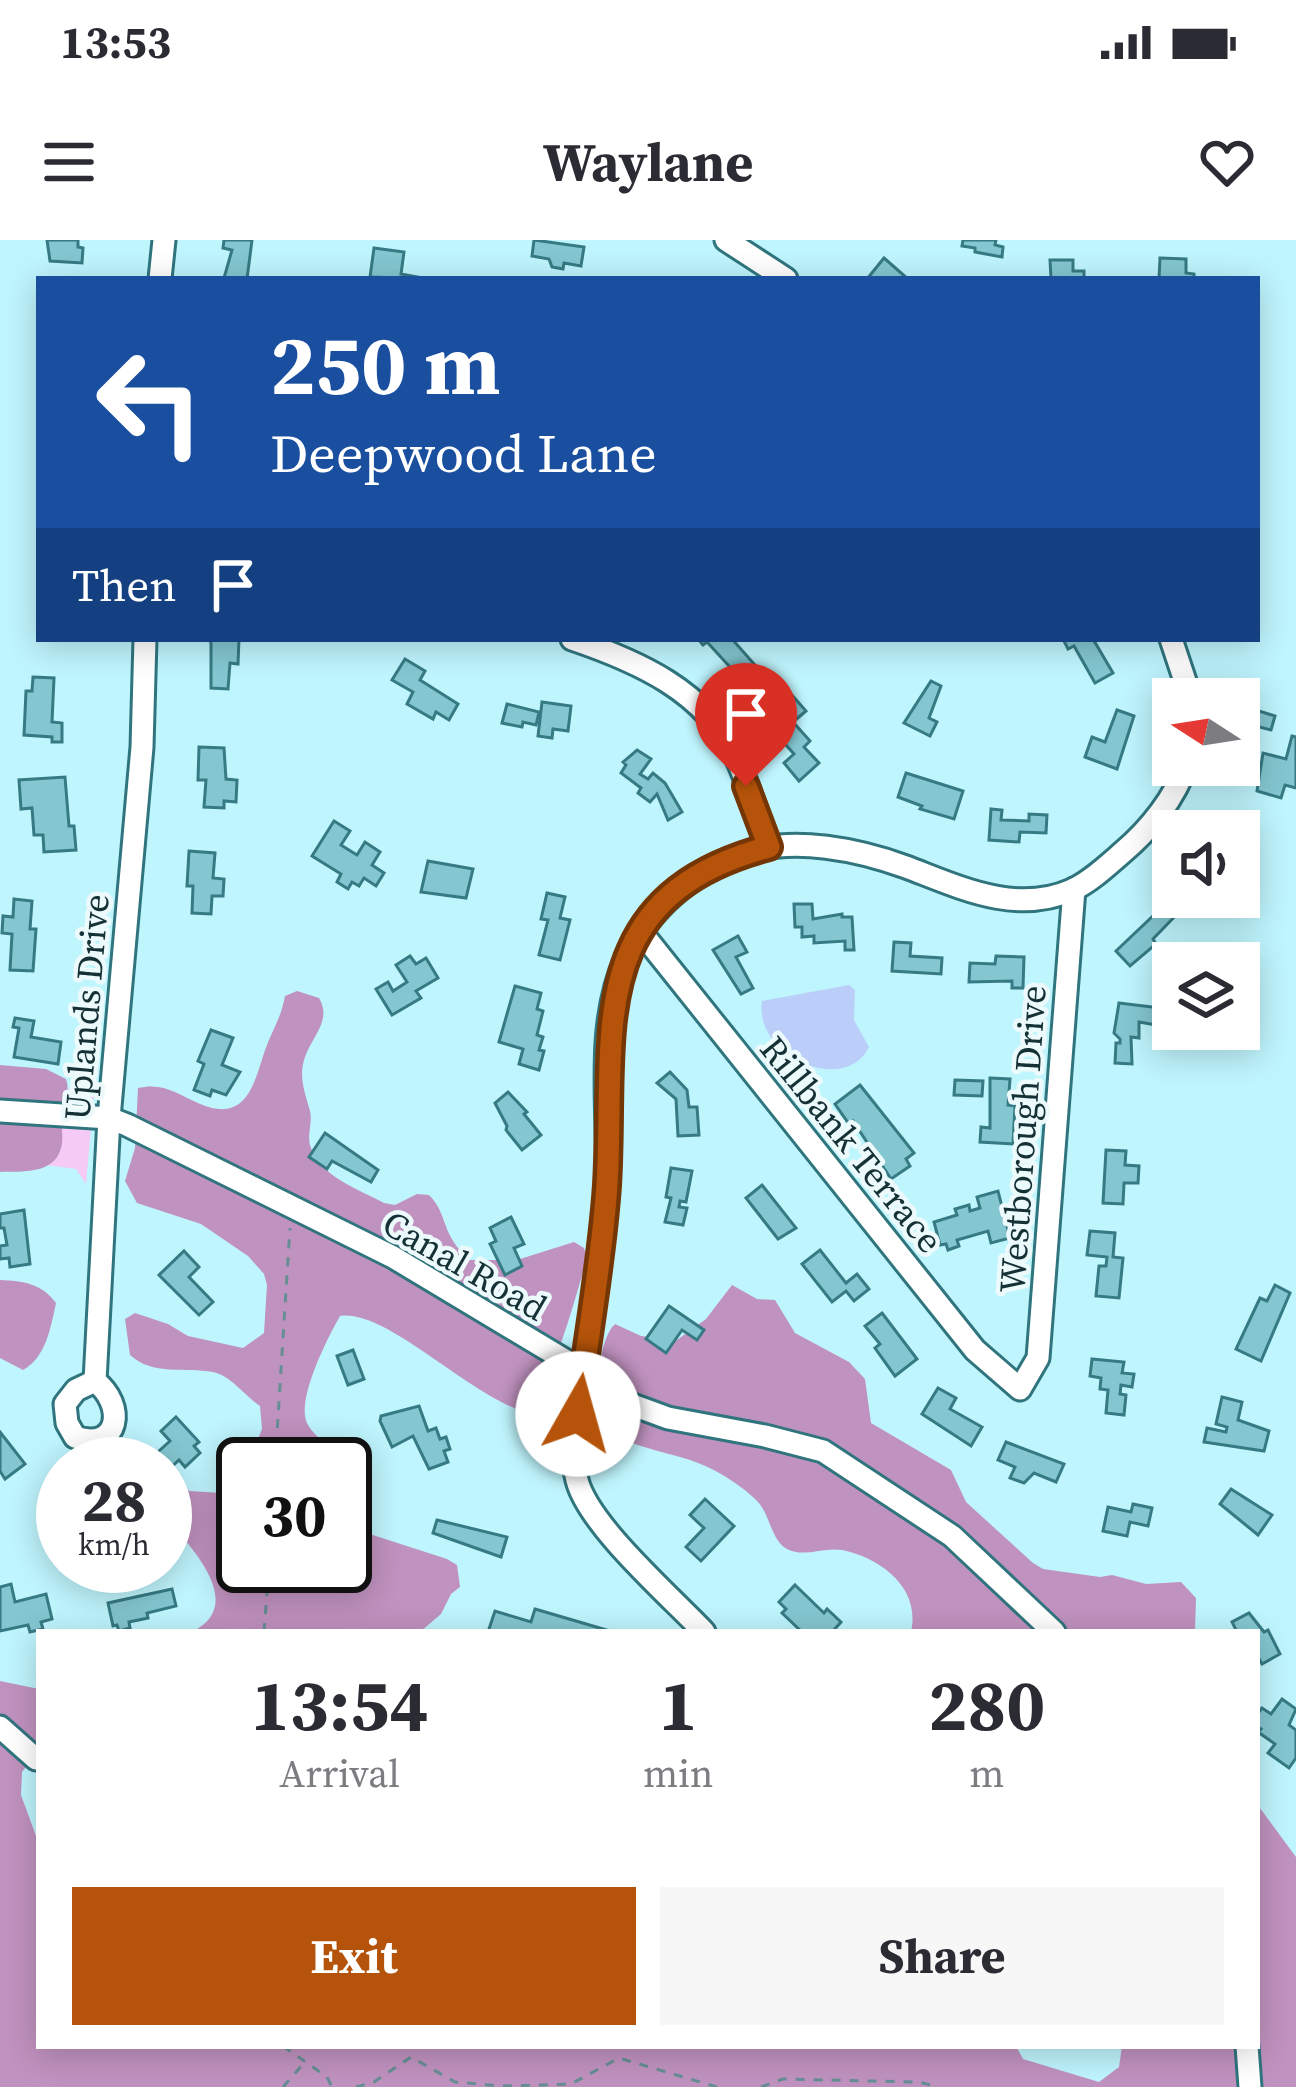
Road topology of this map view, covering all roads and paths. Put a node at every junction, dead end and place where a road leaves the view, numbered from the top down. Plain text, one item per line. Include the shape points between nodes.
1 (164, 240) edge
2 (726, 240) edge
3 (160, 276) edge
4 (781, 276) edge
5 (145, 642) edge
6 (580, 642) edge
7 (1172, 642) edge
8 (1183, 678) edge
9 (1175, 786) edge
10 (769, 847) junction
11 (1074, 890) junction
12 (641, 932) junction
13 (0, 1111) edge
14 (109, 1118) junction
15 (291, 1208) junction
16 (583, 1371) junction
17 (94, 1381) dead end
18 (1020, 1390) joint
19 (277, 1437) edge
20 (267, 1593) edge
21 (264, 1629) edge
22 (701, 1629) edge
23 (1051, 1629) edge
24 (0, 1727) edge
25 (36, 1759) edge
26 (287, 2049) edge
27 (1247, 2049) edge
28 (305, 2062) junction
29 (283, 2087) edge
30 (332, 2087) edge
31 (356, 2087) edge
32 (717, 2087) edge
33 (761, 2087) edge
34 (939, 2087) edge
35 (1250, 2087) edge

1 - 3 street
2 - 4 street
5 - 14 street, Uplands Drive
6 - 10 street via 650,668 717,725
7 - 8 street
9 - 11 street via 1138,839
10 - 11 street via 858,854 987,897
10 - 12 street via 700,875
11 - 18 street, Westborough Drive via 1038,1358
12 - 16 street via 626,958 609,1030 607,1180
12 - 18 street, Rillbank Terrace via 975,1350
13 - 14 street, Canal Road
14 - 15 street, Canal Road
14 - 17 street, Uplands Drive
15 - 16 street, Canal Road via 393,1257
15 - 19 path
16 - 22 street via 574,1457 584,1498
16 - 23 street, Canal Road via 619,1400 668,1418 823,1451 952,1536
20 - 21 path
24 - 25 street
26 - 28 path
27 - 35 street
28 - 29 path
28 - 30 path
31 - 32 path via 411,2057 455,2082 571,2084 619,2058
33 - 34 path via 783,2079

